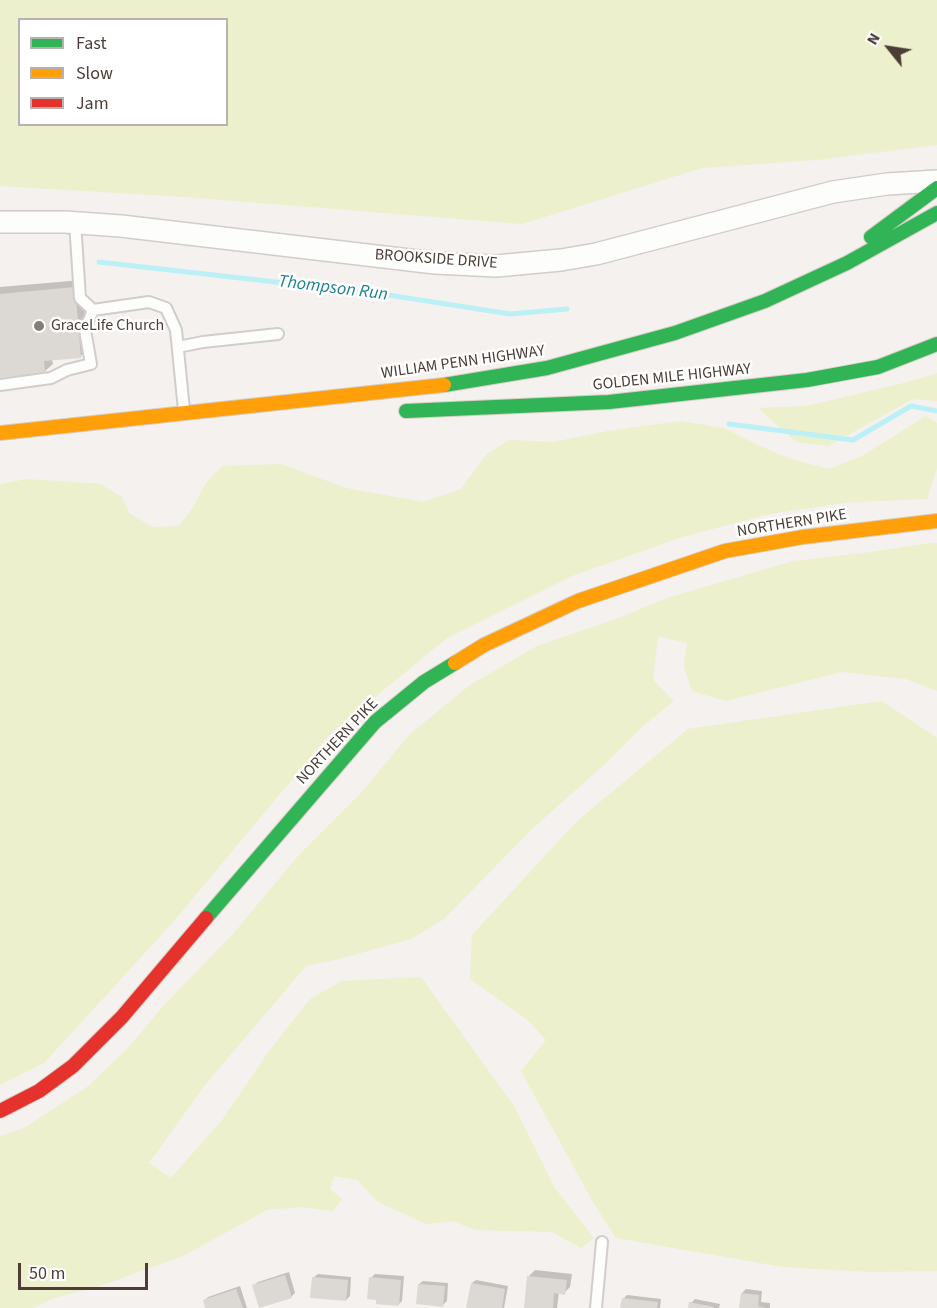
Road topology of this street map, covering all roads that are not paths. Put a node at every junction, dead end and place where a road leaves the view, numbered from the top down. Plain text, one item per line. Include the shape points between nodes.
1 (937, 181) edge
2 (937, 188) edge
3 (937, 213) edge
4 (0, 222) edge
5 (75, 222) junction
6 (807, 282) junction
7 (93, 310) junction
8 (278, 334) dead end
9 (937, 344) edge
10 (178, 347) junction
11 (0, 385) edge
12 (541, 391) dead end
13 (185, 413) junction
14 (0, 433) edge
15 (937, 521) edge
16 (0, 1111) edge
17 (602, 1242) dead end
18 (596, 1308) edge

1 - 5 street, BROOKSIDE DRIVE via 832,192 596,254 496,266
2 - 6 main road
3 - 6 main road, WILLIAM PENN HIGHWAY
4 - 5 street, BROOKSIDE DRIVE
5 - 7 lane via 80,298
6 - 13 main road, WILLIAM PENN HIGHWAY via 675,333 547,368 454,384
7 - 10 lane via 148,302 166,308 176,330
7 - 11 lane via 86,330 91,364 51,378
8 - 10 lane
9 - 12 main road, GOLDEN MILE HIGHWAY via 878,367 807,380 609,402 400,411
10 - 13 lane
13 - 14 main road, WILLIAM PENN HIGHWAY
15 - 16 main road, NORTHERN PIKE via 802,537 725,551 578,601 484,645 424,682 375,722 106,1033 56,1079
17 - 18 lane

